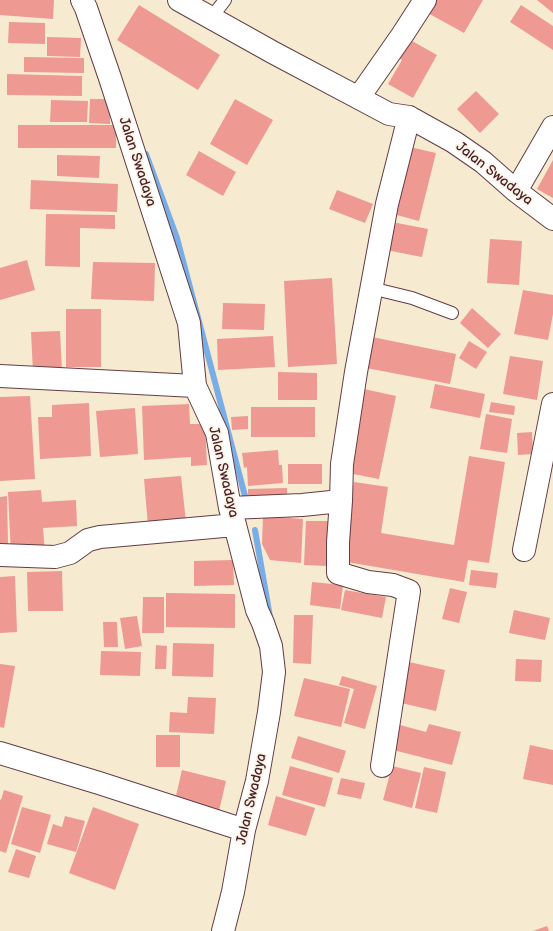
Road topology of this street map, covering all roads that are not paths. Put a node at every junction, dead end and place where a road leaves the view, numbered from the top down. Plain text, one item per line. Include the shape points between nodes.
1 (82, 0) edge
2 (180, 0) edge
3 (226, 0) edge
4 (425, 0) edge
5 (211, 18) junction
6 (359, 97) junction
7 (409, 117) junction
8 (553, 127) edge
9 (516, 191) junction
10 (553, 219) edge
11 (371, 288) junction
12 (452, 313) dead end
13 (0, 376) edge
14 (195, 386) junction
15 (553, 404) edge
16 (341, 500) junction
17 (233, 516) junction
18 (524, 550) dead end
19 (0, 555) edge
20 (0, 754) edge
21 (382, 766) dead end
22 (244, 830) junction
23 (223, 931) edge

1 - 14 street, Jalan Swadaya via 110,78 189,323
2 - 5 street, Jalan Swadaya
3 - 5 lane
4 - 6 street
5 - 6 street, Jalan Swadaya
6 - 7 street, Jalan Swadaya via 389,114
7 - 9 street, Jalan Swadaya via 454,142 483,162
7 - 11 street via 387,204
8 - 9 street
9 - 10 street, Jalan Swadaya
11 - 12 lane via 412,298
11 - 16 street via 342,464
13 - 14 street
14 - 17 street, Jalan Swadaya via 216,433
15 - 18 street
16 - 17 street
16 - 21 street via 338,573 409,591
17 - 19 street via 100,537 88,540 70,553 55,557
17 - 22 street, Jalan Swadaya via 257,610 270,646 274,672 270,712 257,781
20 - 22 street
22 - 23 street, Jalan Swadaya

